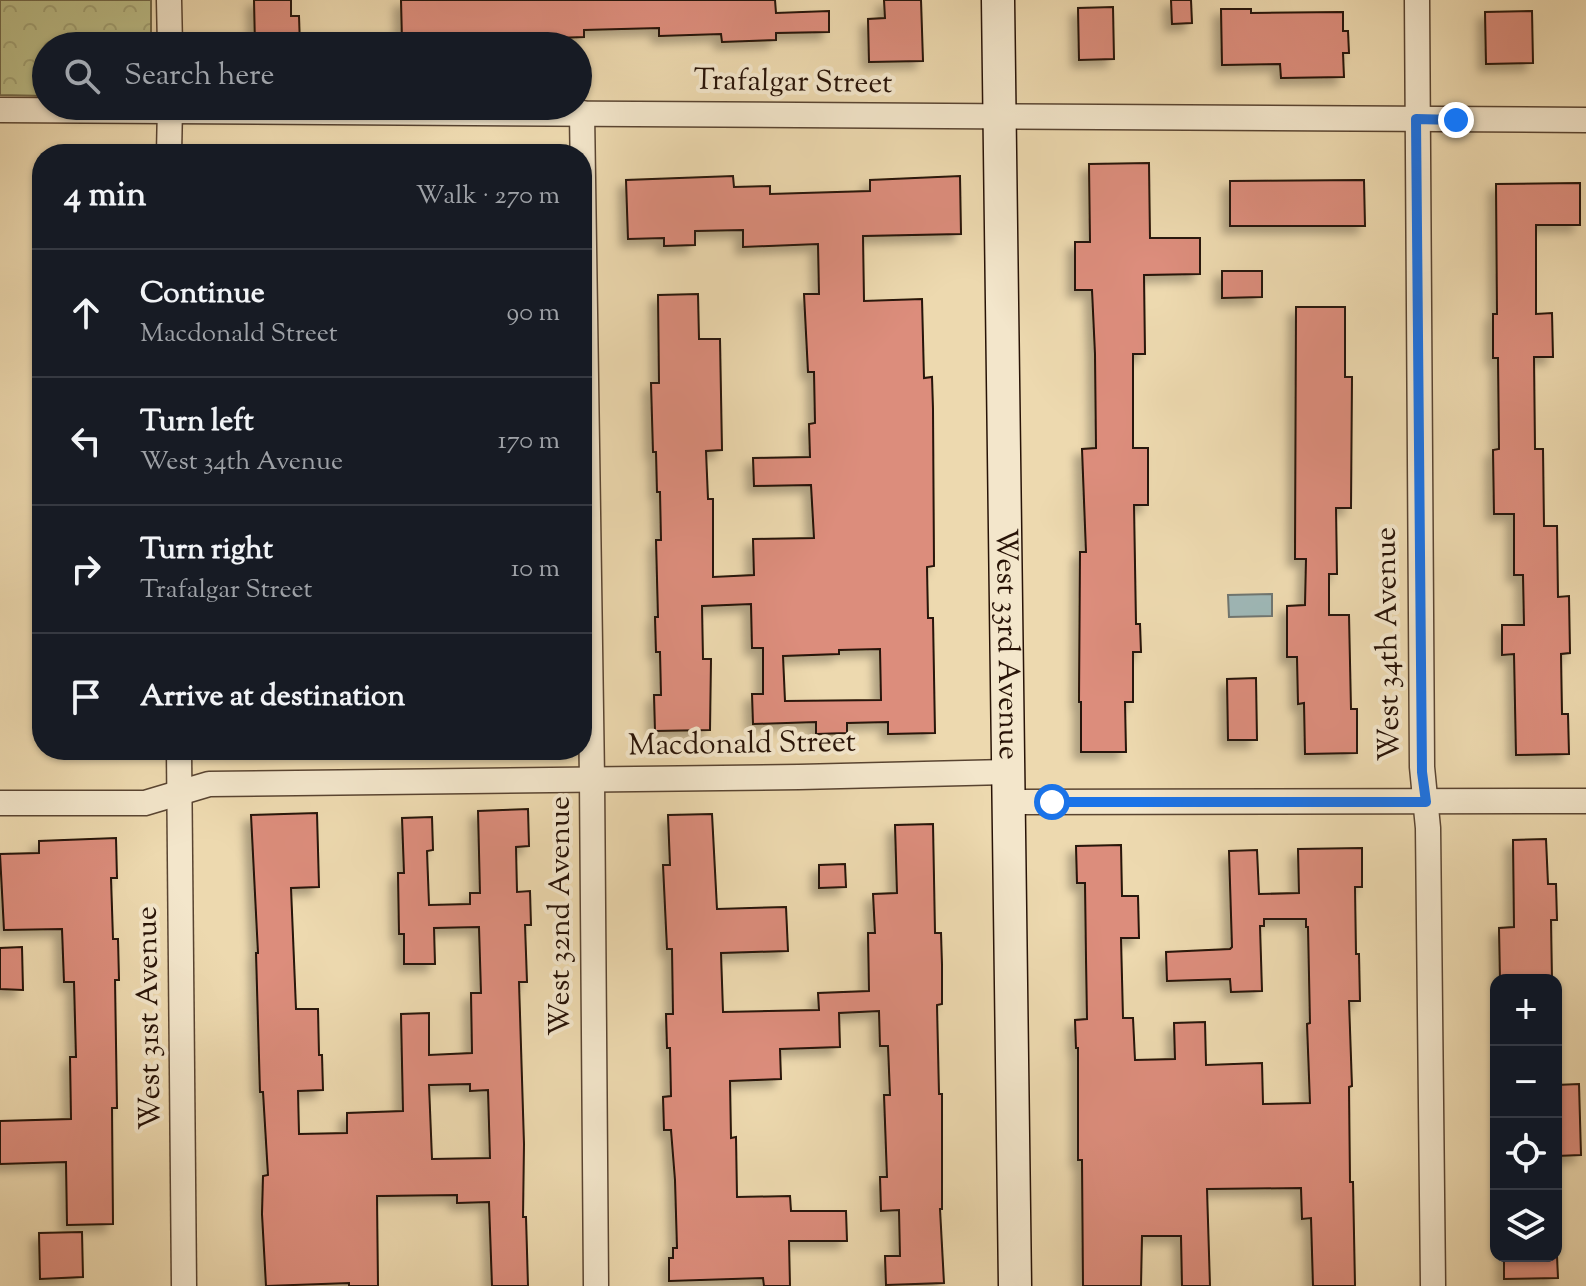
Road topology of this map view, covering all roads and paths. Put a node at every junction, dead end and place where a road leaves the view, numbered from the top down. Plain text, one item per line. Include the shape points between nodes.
1 (169, 0) edge
2 (998, 0) edge
3 (1417, 0) edge
4 (170, 32) edge
5 (0, 110) edge
6 (32, 110) edge
7 (592, 113) edge
8 (999, 118) junction
9 (1416, 119) junction
10 (170, 120) edge
11 (582, 120) edge
12 (1586, 120) edge
13 (169, 144) edge
14 (582, 144) edge
15 (179, 760) edge
16 (592, 760) edge
17 (592, 779) junction
18 (1007, 787) junction
19 (179, 793) junction
20 (1586, 801) edge
21 (1426, 802) junction
22 (0, 803) edge
23 (184, 1286) edge
24 (596, 1286) edge
25 (1015, 1286) edge
26 (1433, 1286) edge

1 - 4 street
2 - 8 street, West 33rd Avenue
3 - 9 street, West 34th Avenue
5 - 6 street, Trafalgar Street
7 - 8 street, Trafalgar Street
8 - 9 street, Trafalgar Street
8 - 18 street, West 33rd Avenue
9 - 12 street, Trafalgar Street
9 - 21 street, West 34th Avenue
10 - 13 street
11 - 14 street, West 32nd Avenue
15 - 19 street, West 31st Avenue
16 - 17 street, West 32nd Avenue
17 - 18 street, Macdonald Street
17 - 19 street, Macdonald Street via 209,784
17 - 24 street, West 32nd Avenue
18 - 21 street, Macdonald Street
18 - 25 street, West 33rd Avenue
19 - 22 street, Macdonald Street via 145,803
19 - 23 street, West 31st Avenue
20 - 21 street, Macdonald Street
21 - 26 street, West 34th Avenue

